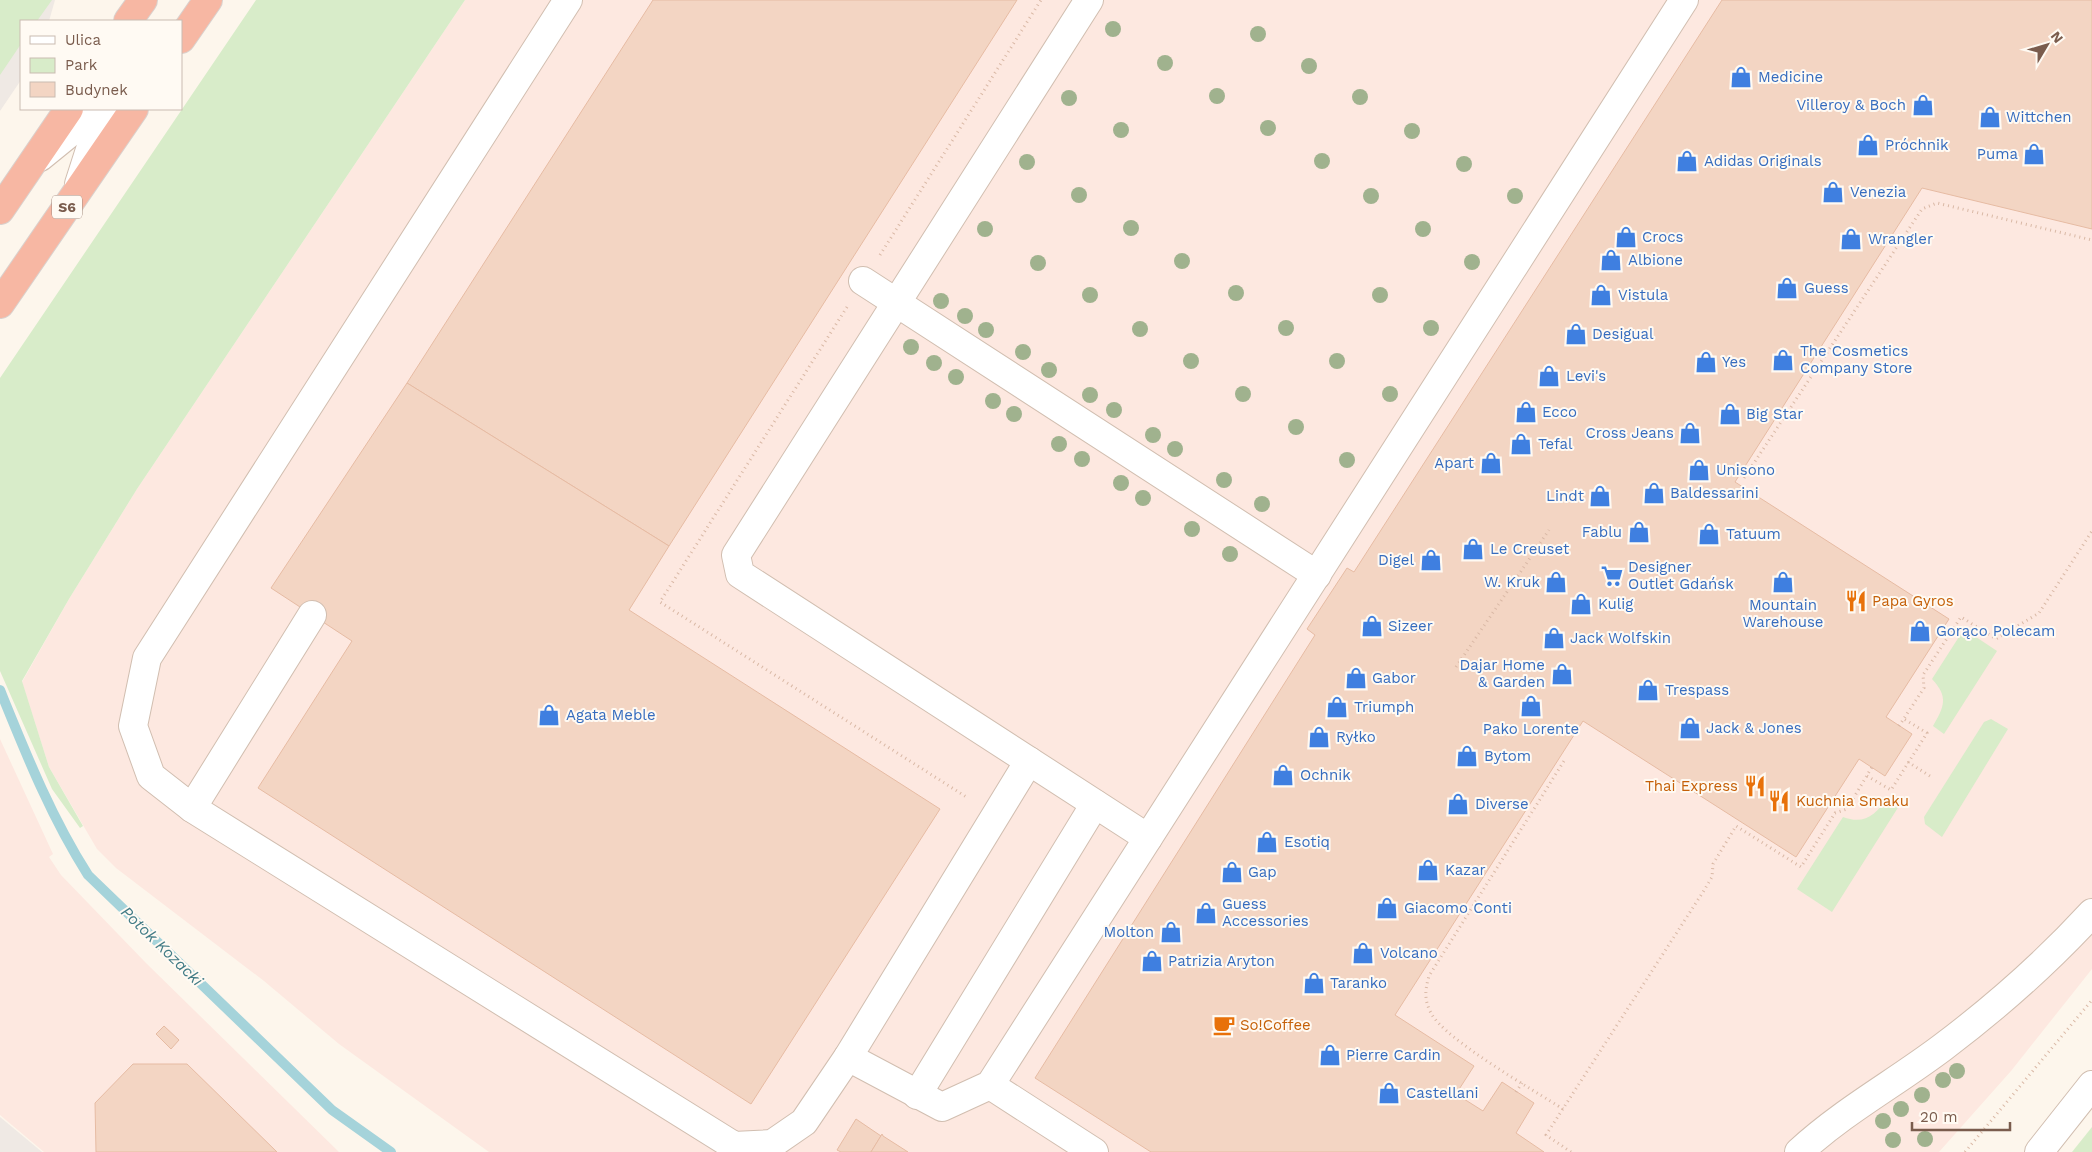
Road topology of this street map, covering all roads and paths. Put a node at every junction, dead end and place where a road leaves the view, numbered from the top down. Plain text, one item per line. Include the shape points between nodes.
1 (208, 0) edge
2 (568, 0) edge
3 (1089, 0) edge
4 (1684, 0) edge
5 (182, 38) edge
6 (68, 110) edge
7 (100, 110) edge
8 (101, 110) edge
9 (133, 110) edge
10 (31, 164) junction
11 (75, 195) junction
12 (0, 210) edge
13 (2092, 240) edge
14 (863, 282) dead end
15 (0, 304) edge
16 (897, 304) junction
17 (1744, 478) dead end
18 (1550, 530) dead end
19 (2092, 531) edge
20 (1316, 575) junction
21 (312, 615) dead end
22 (1456, 667) dead end
23 (1904, 719) junction
24 (1899, 726) dead end
25 (1029, 761) junction
26 (1564, 761) dead end
27 (1908, 762) junction
28 (1872, 768) dead end
29 (1867, 776) junction
30 (1933, 778) dead end
31 (1095, 804) junction
32 (192, 808) junction
33 (1148, 838) junction
34 (2092, 913) edge
35 (2092, 1000) edge
36 (848, 1057) junction
37 (1522, 1083) junction
38 (2092, 1085) edge
39 (990, 1086) junction
40 (1516, 1092) dead end
41 (917, 1095) junction
42 (1563, 1109) junction
43 (1094, 1152) edge
44 (1572, 1152) edge
45 (1799, 1152) edge
46 (1965, 1152) edge
47 (2039, 1152) edge

1 - 5 highway
2 - 32 street via 147,658 133,726 151,776
3 - 16 street
4 - 20 street
6 - 10 highway
7 - 10 street
8 - 11 street
9 - 11 highway, S6
10 - 12 highway
11 - 15 highway, S6
13 - 17 path via 1937,203 1922,209
14 - 16 street
16 - 20 street
16 - 25 street via 736,555 740,574
18 - 22 path
19 - 23 path via 2039,613 1996,639 1961,617 1923,675 1924,688
20 - 33 street
21 - 32 street
23 - 24 path
23 - 27 path via 1927,733
25 - 31 street
25 - 36 street
26 - 37 path via 1429,976 1424,993 1431,1014 1449,1034
27 - 29 path via 1891,790
27 - 30 path
28 - 29 path
29 - 42 path via 1847,808 1835,812 1801,867 1736,826 1713,864 1708,885
31 - 33 street
31 - 41 street
32 - 36 street via 734,1146 772,1144 804,1122
33 - 39 street
34 - 45 street via 2006,996 1942,1048 1840,1117
35 - 46 path
36 - 41 street
37 - 40 path
37 - 42 path
38 - 47 street
39 - 41 street via 942,1107
39 - 43 street
42 - 44 path via 1546,1135

